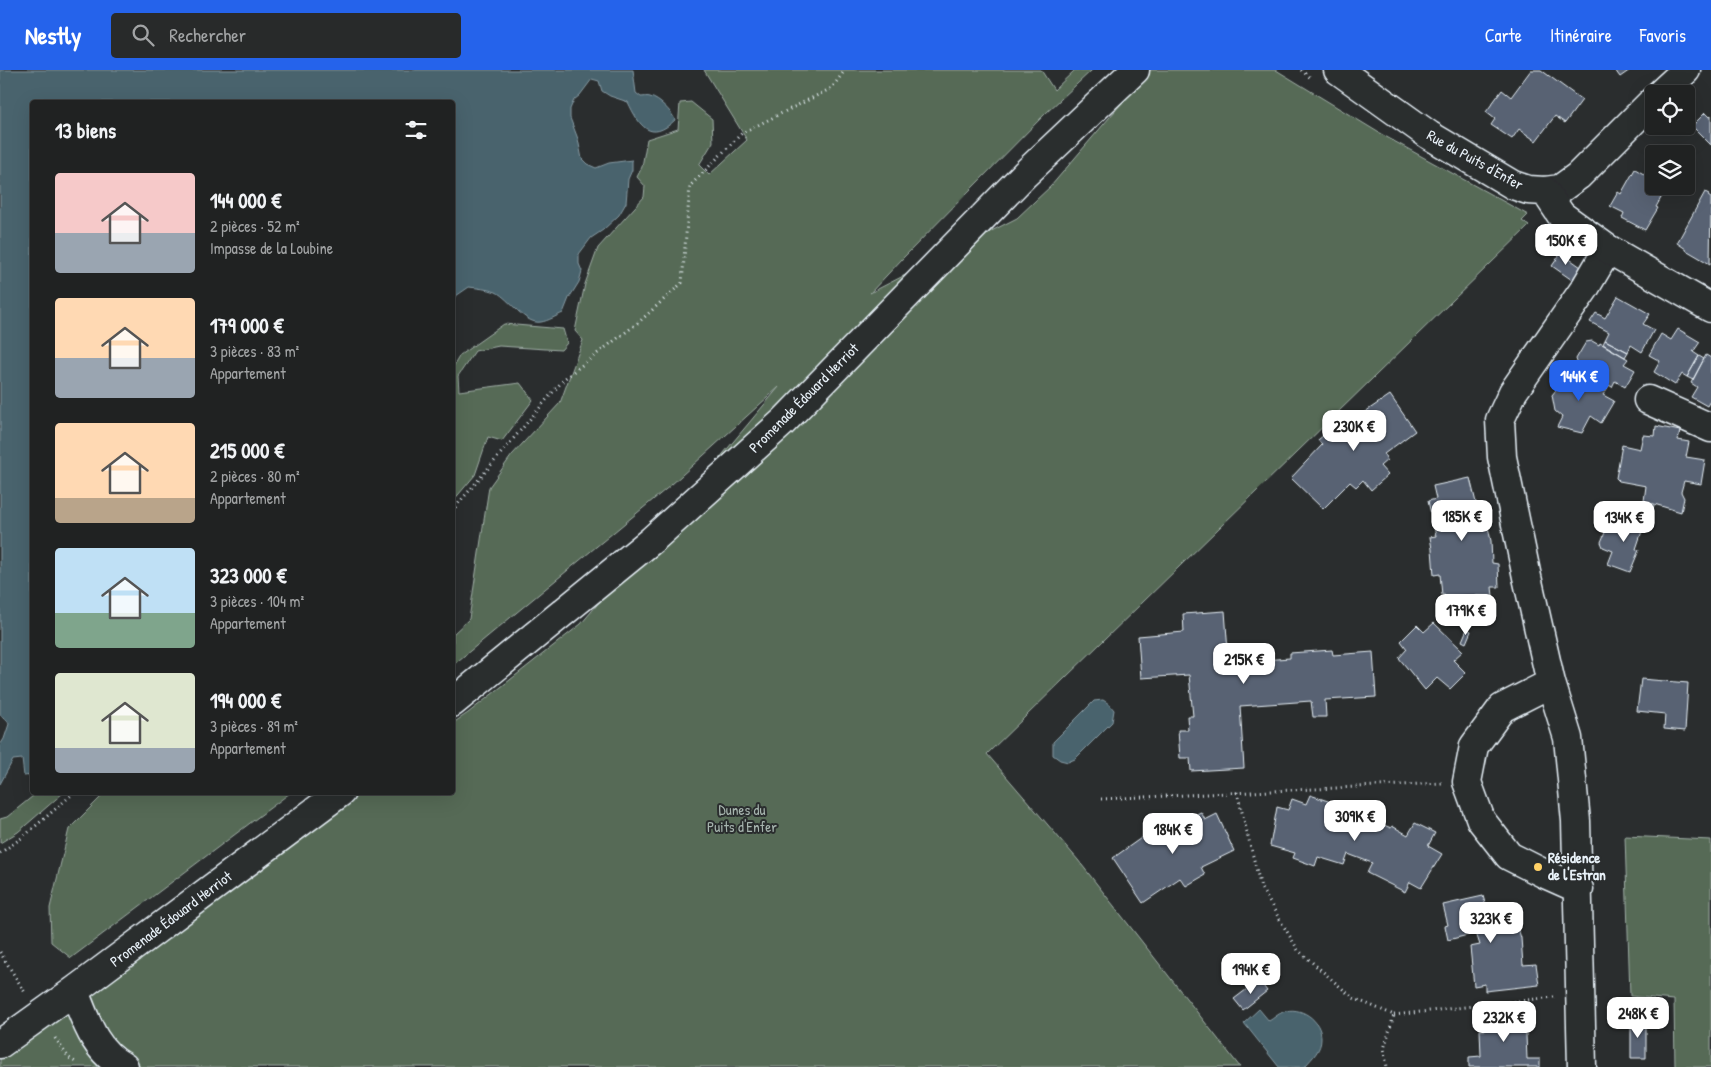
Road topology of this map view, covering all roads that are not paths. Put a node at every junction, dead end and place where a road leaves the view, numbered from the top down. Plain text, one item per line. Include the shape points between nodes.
1 (1135, 70) edge
2 (1338, 70) edge
3 (1686, 70) edge
4 (1670, 85) edge
5 (1645, 109) edge
6 (1545, 191) junction
7 (1608, 249) junction
8 (1711, 308) edge
9 (1648, 400) dead end
10 (1711, 428) edge
11 (1552, 684) junction
12 (455, 701) edge
13 (337, 795) edge
14 (1578, 889) junction
15 (74, 991) junction
16 (0, 1044) edge
17 (124, 1067) edge
18 (1582, 1067) edge

1 - 12 street, Promenade Édouard Herriot via 1025,174 783,422 652,540
2 - 6 street, Rue du Puits d'Enfer via 1429,134 1513,185
3 - 4 street
5 - 6 street via 1578,176 1560,189
6 - 7 street via 1561,215
7 - 8 street
7 - 11 street via 1513,392 1500,420 1502,457
9 - 10 street
11 - 14 street via 1568,738
11 - 14 street via 1502,708 1474,746 1467,782 1481,820 1509,856
13 - 15 street, Promenade Édouard Herriot
14 - 18 street
15 - 16 street, Promenade Édouard Herriot
15 - 17 street via 97,1045

